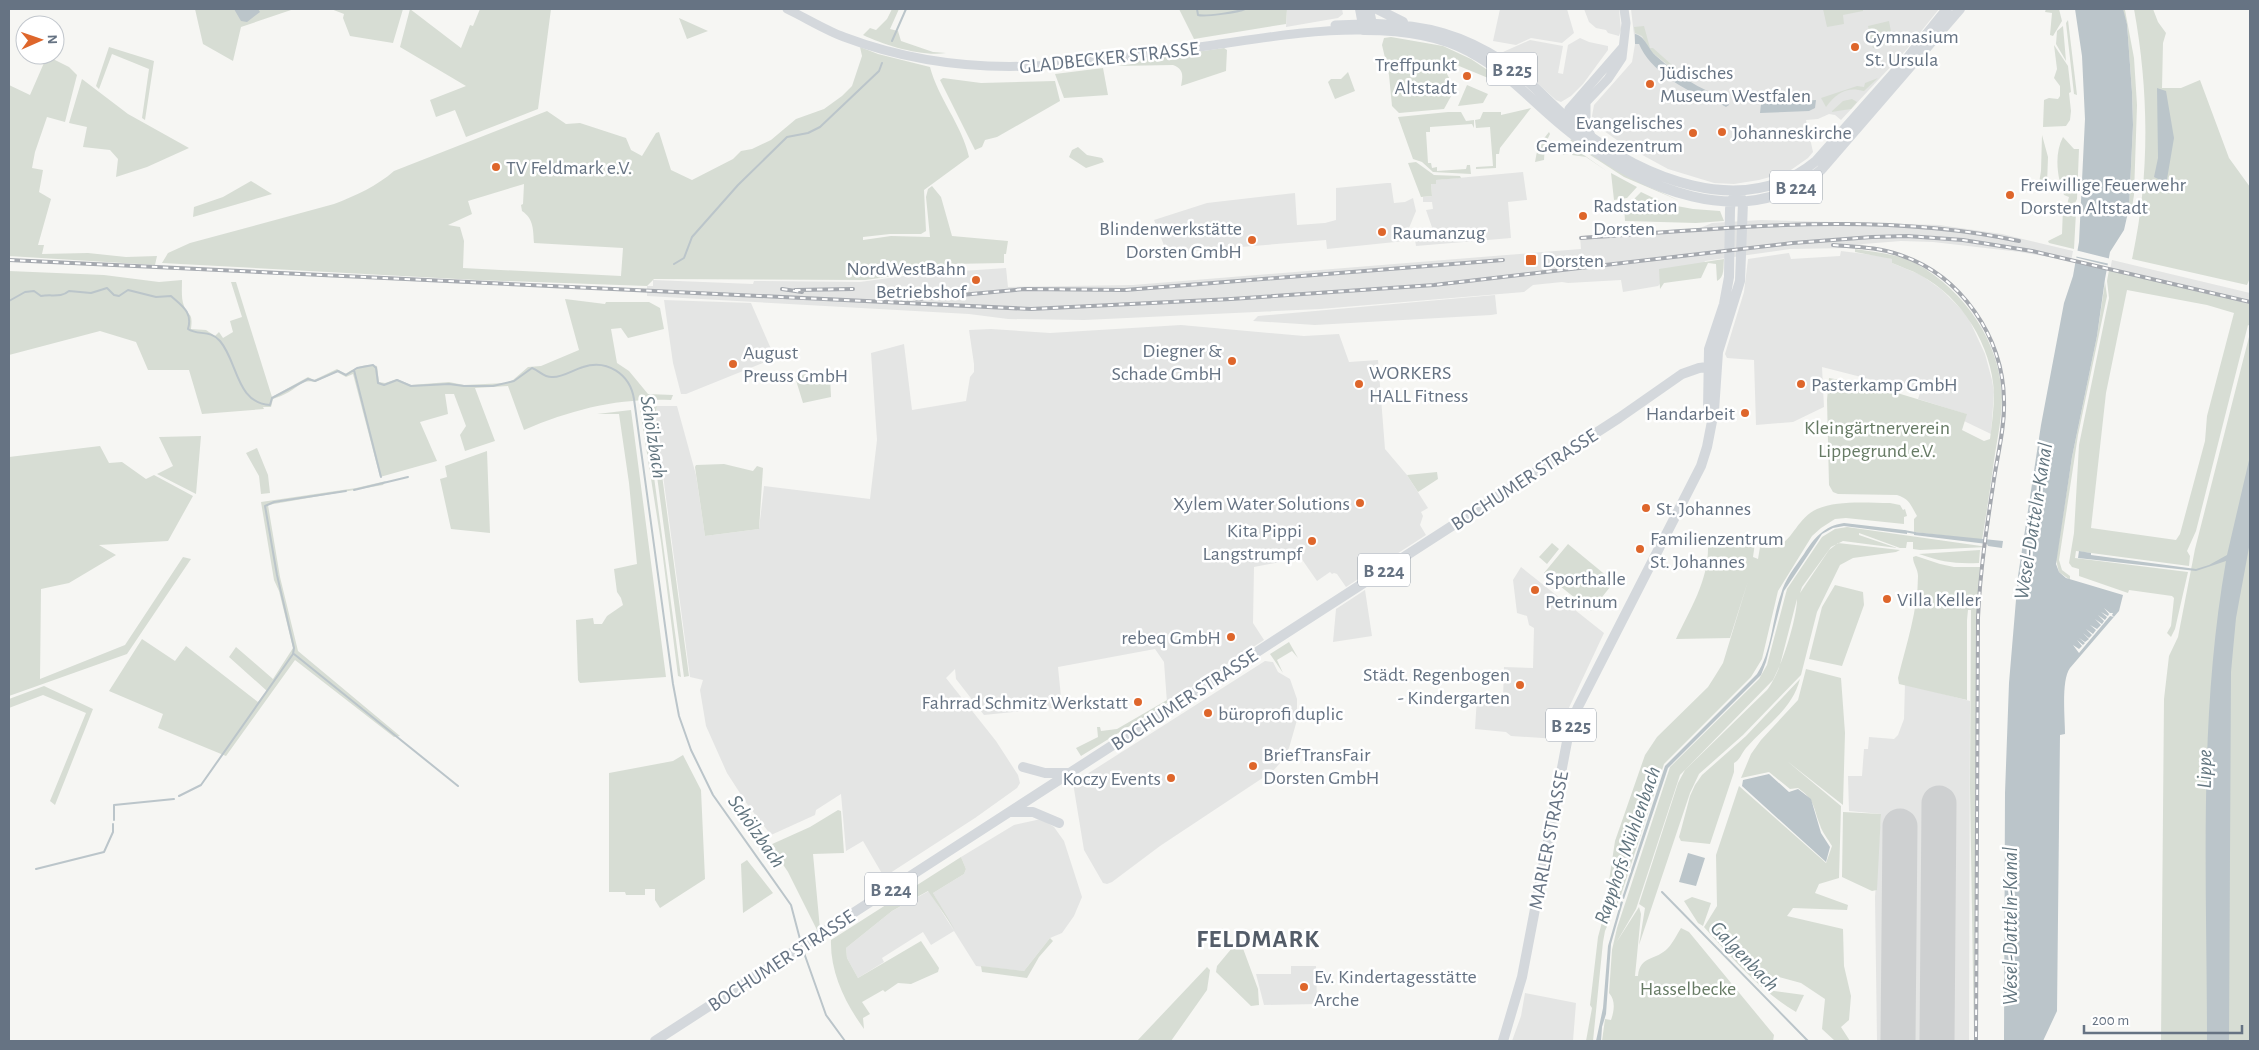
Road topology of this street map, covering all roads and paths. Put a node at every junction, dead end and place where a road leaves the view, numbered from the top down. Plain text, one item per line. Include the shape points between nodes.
1 (787, 9) edge
2 (1360, 9) edge
3 (1369, 9) edge
4 (1377, 9) edge
5 (1624, 9) edge
6 (1947, 9) edge
7 (1960, 9) edge
8 (1413, 26) junction
9 (1368, 27) junction
10 (1623, 47) junction
11 (1586, 103) junction
12 (1872, 103) junction
13 (1563, 121) junction
14 (1591, 136) junction
15 (1738, 191) junction
16 (1731, 201) junction
17 (1743, 202) junction
18 (1728, 287) junction
19 (1720, 345) junction
20 (1712, 367) junction
21 (1023, 767) dead end
22 (1070, 773) junction
23 (1009, 812) junction
24 (1059, 823) dead end
25 (655, 1041) edge
26 (1503, 1041) edge

1 - 9 main road, GLADBECKER STRASSE via 844,37 884,50 934,61 999,67 1072,64 1329,26
2 - 9 main road
3 - 9 main road
4 - 8 main road, B 225
5 - 10 main road
6 - 12 main road, B 224
7 - 12 main road, B 224
8 - 9 main road
8 - 13 main road, B 225 via 1449,33 1501,60
9 - 13 main road, GLADBECKER STRASSE / B 225 via 1429,36 1470,51 1501,69
10 - 11 main road via 1622,58
10 - 13 main road
11 - 13 main road
11 - 14 main road via 1586,125
12 - 15 main road, B 224 via 1808,168 1777,184
12 - 17 main road, B 224 via 1828,163 1814,176 1784,192
13 - 14 main road, B 225
13 - 16 main road, B 225 via 1607,158 1663,188
14 - 15 main road, B 225 via 1664,177 1699,188
15 - 16 main road
15 - 17 main road, B 224
16 - 17 main road, B 224
16 - 18 main road
17 - 19 main road, B 224 via 1740,277
18 - 19 main road via 1732,294 1720,334
18 - 20 main road via 1711,338
19 - 20 main road, B 224
20 - 22 main road, BOCHUMER STRASSE / B 224 via 1696,368 1670,382
20 - 26 main road, MARLER STRASSE / B 225 via 1714,411 1705,457 1570,726 1523,969
21 - 22 main road via 1045,773
22 - 23 main road, BOCHUMER STRASSE / B 224
23 - 24 main road via 1033,812
23 - 25 main road, BOCHUMER STRASSE / B 224

